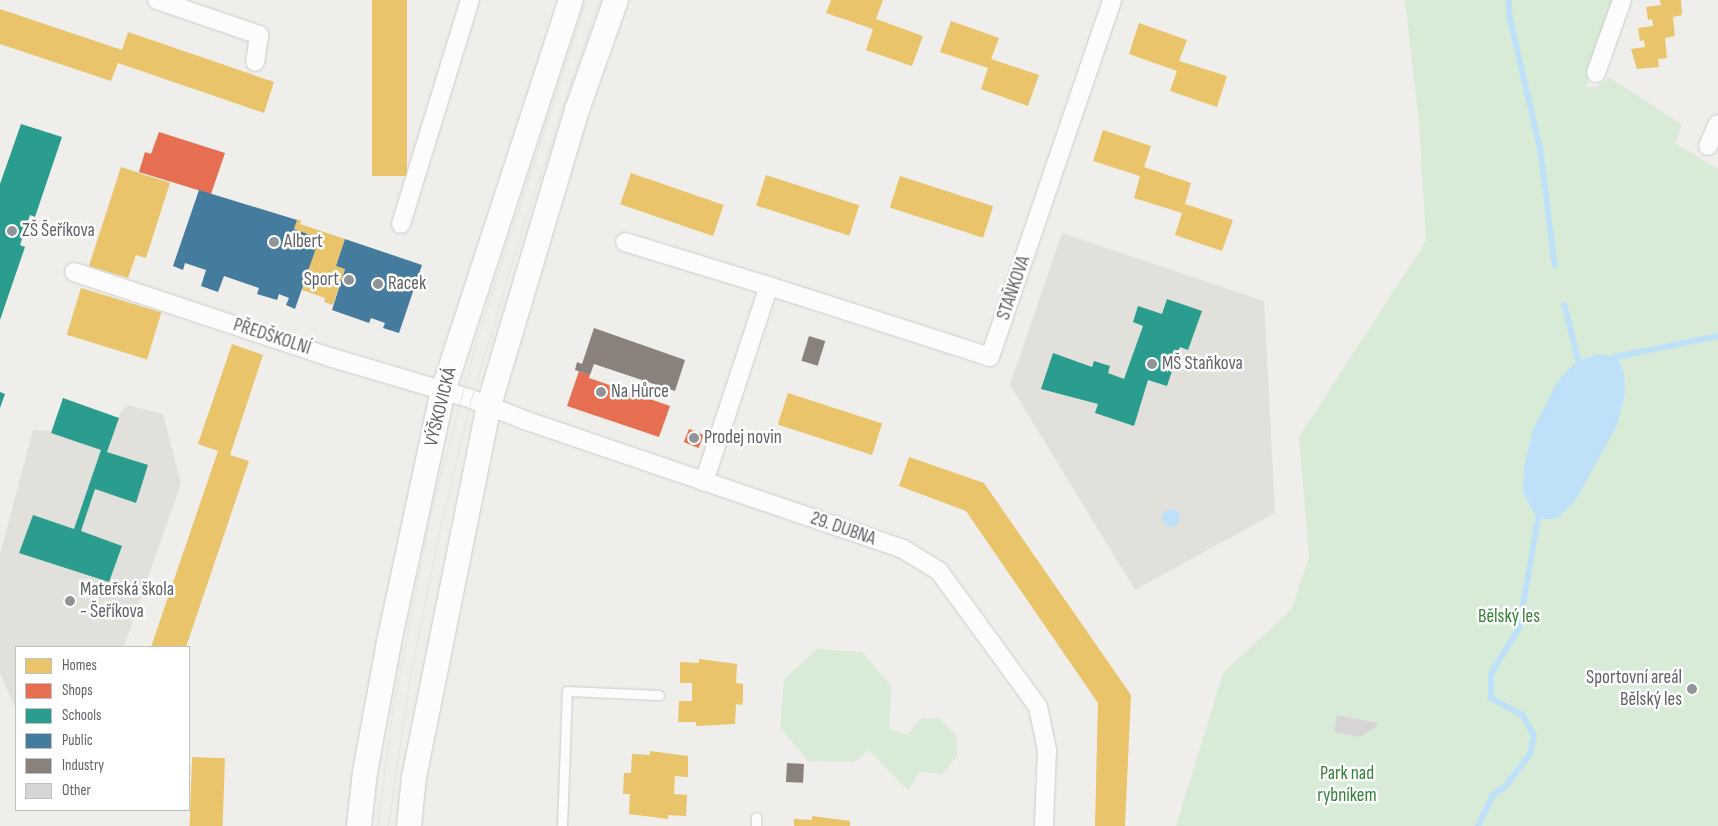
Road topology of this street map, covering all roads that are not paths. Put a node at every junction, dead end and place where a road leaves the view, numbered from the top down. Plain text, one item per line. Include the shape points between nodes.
1 (157, 0) edge
2 (470, 0) edge
3 (571, 0) edge
4 (616, 0) edge
5 (1112, 0) edge
6 (1622, 0) edge
7 (255, 62) dead end
8 (1596, 73) dead end
9 (1718, 124) edge
10 (1708, 146) dead end
11 (401, 224) dead end
12 (625, 242) dead end
13 (74, 272) dead end
14 (769, 286) junction
15 (443, 390) junction
16 (480, 402) junction
17 (704, 482) junction
18 (659, 695) dead end
19 (359, 826) edge
20 (409, 826) edge
21 (562, 826) edge
22 (1044, 826) edge

1 - 7 street via 259,35
2 - 11 street
3 - 15 street, VÝŠKOVICKÁ
4 - 16 street
5 - 14 street, STAŇKOVA via 990,357
6 - 8 street
9 - 10 street
12 - 14 street, STAŇKOVA
13 - 15 street, PŘEDŠKOLNÍ
14 - 17 street
15 - 16 street, PŘEDŠKOLNÍ
15 - 19 street, VÝŠKOVICKÁ via 389,642 364,772
16 - 17 street, 29. DUBNA
16 - 20 street via 414,777
17 - 22 street, 29. DUBNA via 903,549 939,571 1038,707 1047,750
18 - 21 lane via 567,691

